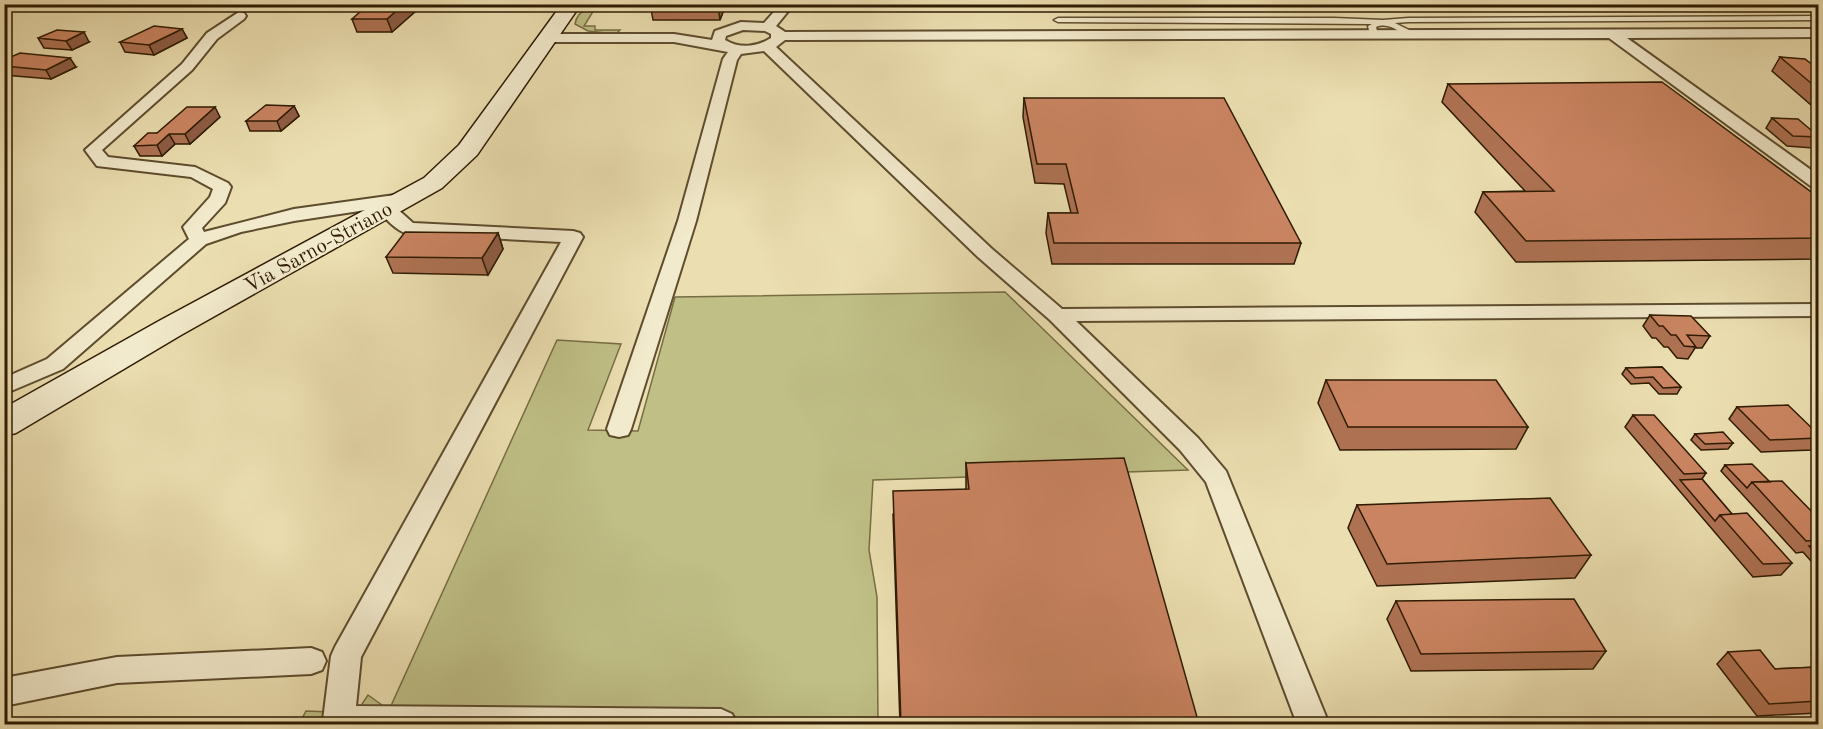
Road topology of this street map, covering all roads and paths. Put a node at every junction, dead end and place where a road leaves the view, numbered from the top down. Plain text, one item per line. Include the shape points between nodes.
1 (572, 4) edge
2 (788, 4) edge
3 (239, 16) dead end
4 (1818, 18) edge
5 (1058, 20) dead end
6 (1383, 22) junction
7 (725, 30) junction
8 (1611, 33) junction
9 (1818, 33) edge
10 (1374, 34) junction
11 (1410, 34) junction
12 (771, 36) junction
13 (674, 38) junction
14 (549, 39) junction
15 (731, 48) junction
16 (1818, 183) edge
17 (397, 204) junction
18 (199, 240) junction
19 (1818, 310) edge
20 (1057, 315) junction
21 (4, 387) edge
22 (4, 423) edge
23 (619, 429) dead end
24 (310, 661) dead end
25 (4, 692) edge
26 (338, 722) edge
27 (721, 724) edge
28 (1313, 724) edge

1 - 14 main road, Via Sarno-Striano
2 - 12 street
3 - 18 street via 212,36 187,67 93,150 103,162 195,172 222,187 219,199 192,227
4 - 6 lane
5 - 6 lane
6 - 10 lane via 1372,26
6 - 11 lane
7 - 12 street via 750,25
7 - 13 street
7 - 15 street via 717,38
8 - 9 street
8 - 11 street
8 - 16 street
10 - 11 street
10 - 12 street
12 - 15 street
12 - 20 street via 985,253
13 - 14 street
13 - 15 street
14 - 17 main road, Via Sarno-Striano via 468,150 433,183
15 - 23 street via 687,221
17 - 18 street via 294,215
17 - 22 main road, Via Sarno-Striano
17 - 26 street via 408,228 573,237 346,656
18 - 21 street via 55,364
19 - 20 street
20 - 28 street via 1189,444 1217,478
24 - 25 street via 117,670
26 - 27 street

